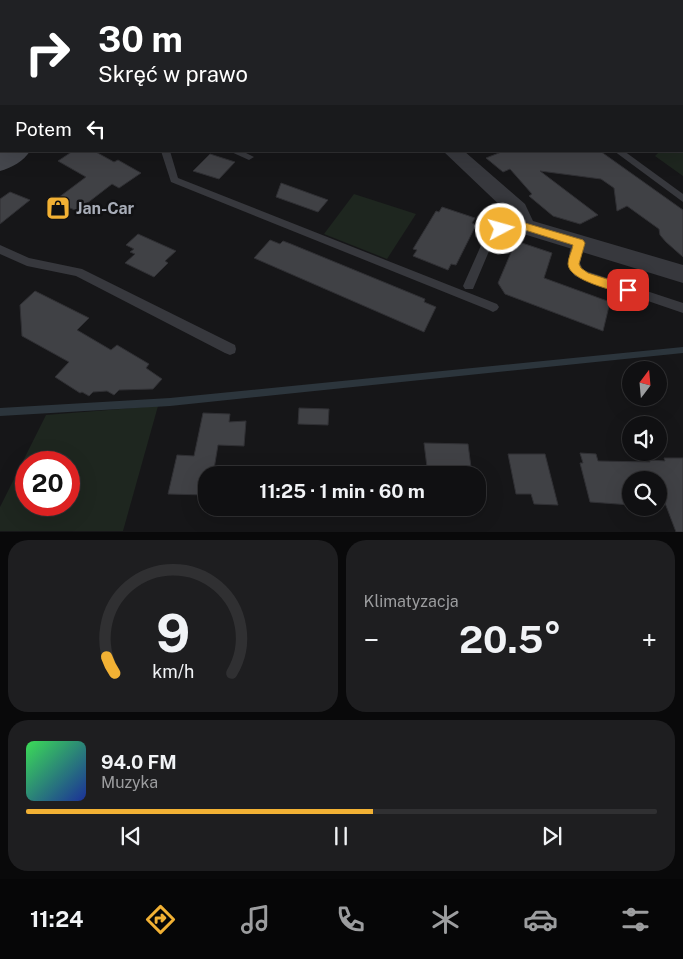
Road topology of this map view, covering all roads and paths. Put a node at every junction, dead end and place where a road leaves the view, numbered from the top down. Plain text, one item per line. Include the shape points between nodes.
1 (18, 152) edge
2 (165, 152) edge
3 (236, 152) edge
4 (453, 152) edge
5 (619, 152) edge
6 (249, 157) dead end
7 (0, 164) edge
8 (683, 199) edge
9 (525, 226) junction
10 (579, 243) junction
11 (0, 249) edge
12 (683, 274) edge
13 (469, 286) dead end
14 (492, 307) dead end
15 (683, 308) edge
16 (230, 349) dead end

1 - 7 street
2 - 14 lane via 174,180
3 - 6 lane
4 - 9 street via 517,209
5 - 8 lane
9 - 10 street
9 - 13 lane via 501,229 492,235
10 - 12 street
10 - 15 lane via 574,264 579,273
11 - 16 lane via 27,262 78,272

